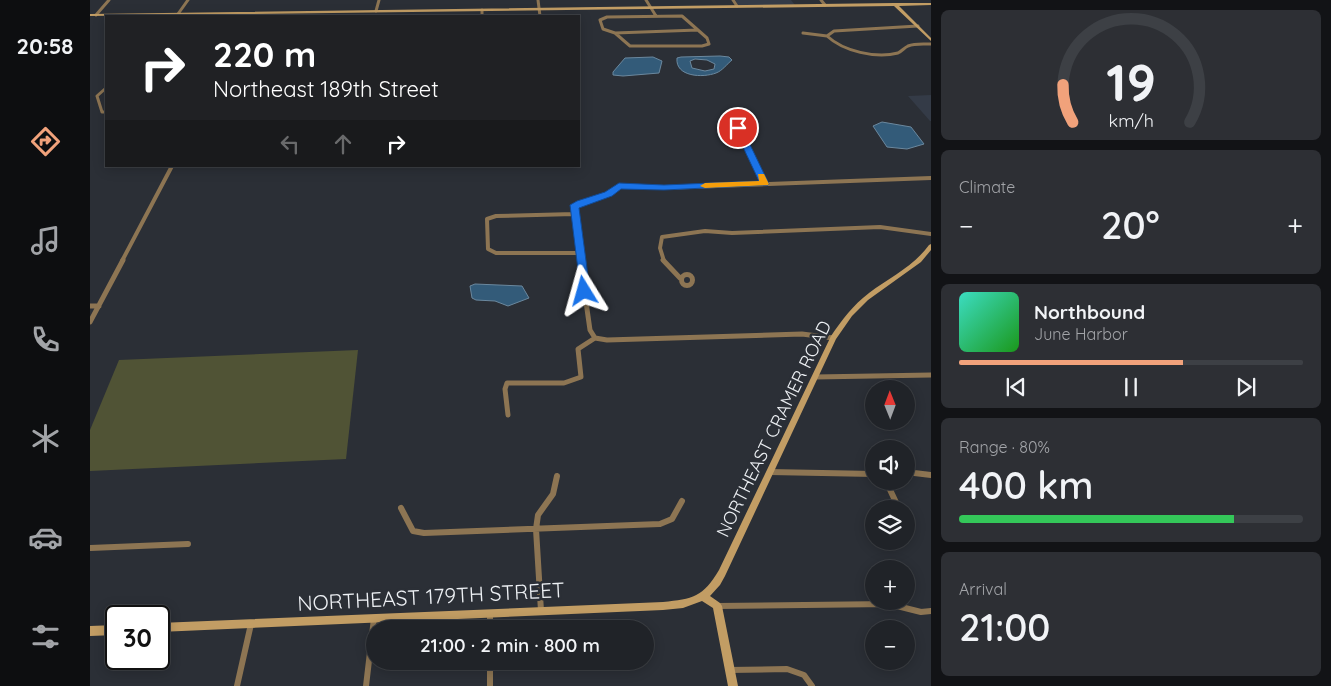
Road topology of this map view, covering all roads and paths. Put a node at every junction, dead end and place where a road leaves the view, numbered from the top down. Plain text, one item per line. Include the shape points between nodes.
1 (109, 0) edge
2 (188, 0) edge
3 (379, 0) edge
4 (538, 0) edge
5 (646, 0) edge
6 (733, 0) edge
7 (821, 0) edge
8 (891, 0) edge
9 (896, 4) junction
10 (931, 4) edge
11 (825, 5) junction
12 (737, 6) junction
13 (786, 6) junction
14 (652, 7) junction
15 (540, 9) junction
16 (482, 10) junction
17 (376, 11) junction
18 (791, 11) dead end
19 (90, 15) edge
20 (96, 15) junction
21 (176, 15) edge
22 (482, 15) edge
23 (540, 15) edge
24 (656, 16) junction
25 (918, 26) junction
26 (698, 30) junction
27 (803, 32) dead end
28 (615, 33) junction
29 (827, 36) junction
30 (931, 40) edge
31 (931, 44) edge
32 (105, 89) edge
33 (105, 112) edge
34 (738, 128) dead end
35 (171, 167) edge
36 (931, 178) edge
37 (765, 184) junction
38 (573, 213) junction
39 (931, 234) edge
40 (931, 246) edge
41 (579, 253) junction
42 (680, 278) dead end
43 (90, 306) edge
44 (98, 306) junction
45 (90, 322) edge
46 (595, 338) junction
47 (833, 338) junction
48 (931, 375) edge
49 (815, 376) junction
50 (508, 415) dead end
51 (770, 472) junction
52 (915, 473) edge
53 (865, 474) edge
54 (931, 475) edge
55 (557, 476) dead end
56 (682, 501) dead end
57 (401, 508) dead end
58 (536, 529) junction
59 (188, 544) dead end
60 (90, 548) edge
61 (704, 597) junction
62 (717, 606) junction
63 (541, 611) junction
64 (931, 611) edge
65 (490, 613) junction
66 (374, 618) junction
67 (490, 620) edge
68 (251, 624) junction
69 (170, 628) edge
70 (105, 630) edge
71 (90, 631) edge
72 (490, 670) edge
73 (729, 670) junction
74 (237, 686) edge
75 (366, 686) edge
76 (490, 686) edge
77 (733, 686) edge
78 (812, 686) edge

1 - 20 street
2 - 21 street
3 - 17 street
4 - 15 street
5 - 14 street
6 - 12 street
7 - 11 street
8 - 9 main road
9 - 10 main road
9 - 11 main road
9 - 25 main road
11 - 13 main road
12 - 13 main road
12 - 14 main road
13 - 18 street
14 - 15 main road
14 - 24 street
15 - 16 main road
15 - 23 street
16 - 17 main road
16 - 22 street
17 - 21 main road
19 - 20 main road
20 - 21 main road
24 - 26 street via 682,16
24 - 28 street via 604,17 600,20 603,29
25 - 29 street via 834,31
25 - 30 main road
26 - 28 street
26 - 28 street via 707,38 708,45 632,47
27 - 29 street
29 - 31 street via 846,48 888,54 900,52 912,44
32 - 33 street via 97,96 102,112
34 - 37 street
35 - 44 street
36 - 37 street
37 - 38 street via 664,188 619,186 609,194 581,202 574,207
38 - 41 street
38 - 41 street via 496,216 487,220 488,249 504,254
39 - 42 street via 880,227 732,233 710,231 662,237 664,261
40 - 47 main road, NORTHEAST CRAMER ROAD via 916,264 864,300
41 - 46 street via 590,330
43 - 44 street
44 - 45 street
46 - 47 street via 802,334
46 - 50 street via 578,349 581,377 577,380 506,383
47 - 49 main road, NORTHEAST CRAMER ROAD
48 - 49 street
49 - 51 main road, NORTHEAST CRAMER ROAD
51 - 53 street
51 - 61 main road, NORTHEAST CRAMER ROAD via 717,583
52 - 54 street
55 - 58 street via 553,494 538,515
56 - 58 street via 675,516 666,523
57 - 58 street via 412,529 419,533
58 - 63 street
59 - 60 street
61 - 62 main road
61 - 63 main road, NORTHEAST 179TH STREET via 684,604 663,606
62 - 64 street via 889,604 921,612
62 - 73 main road
63 - 65 main road, NORTHEAST 179TH STREET
65 - 66 main road, NORTHEAST 179TH STREET
65 - 67 street
66 - 68 main road, NORTHEAST 179TH STREET
66 - 75 street
68 - 69 main road, NORTHEAST 179TH STREET
68 - 74 street
70 - 71 main road
72 - 76 street
73 - 77 main road
73 - 78 street via 787,669 804,674

